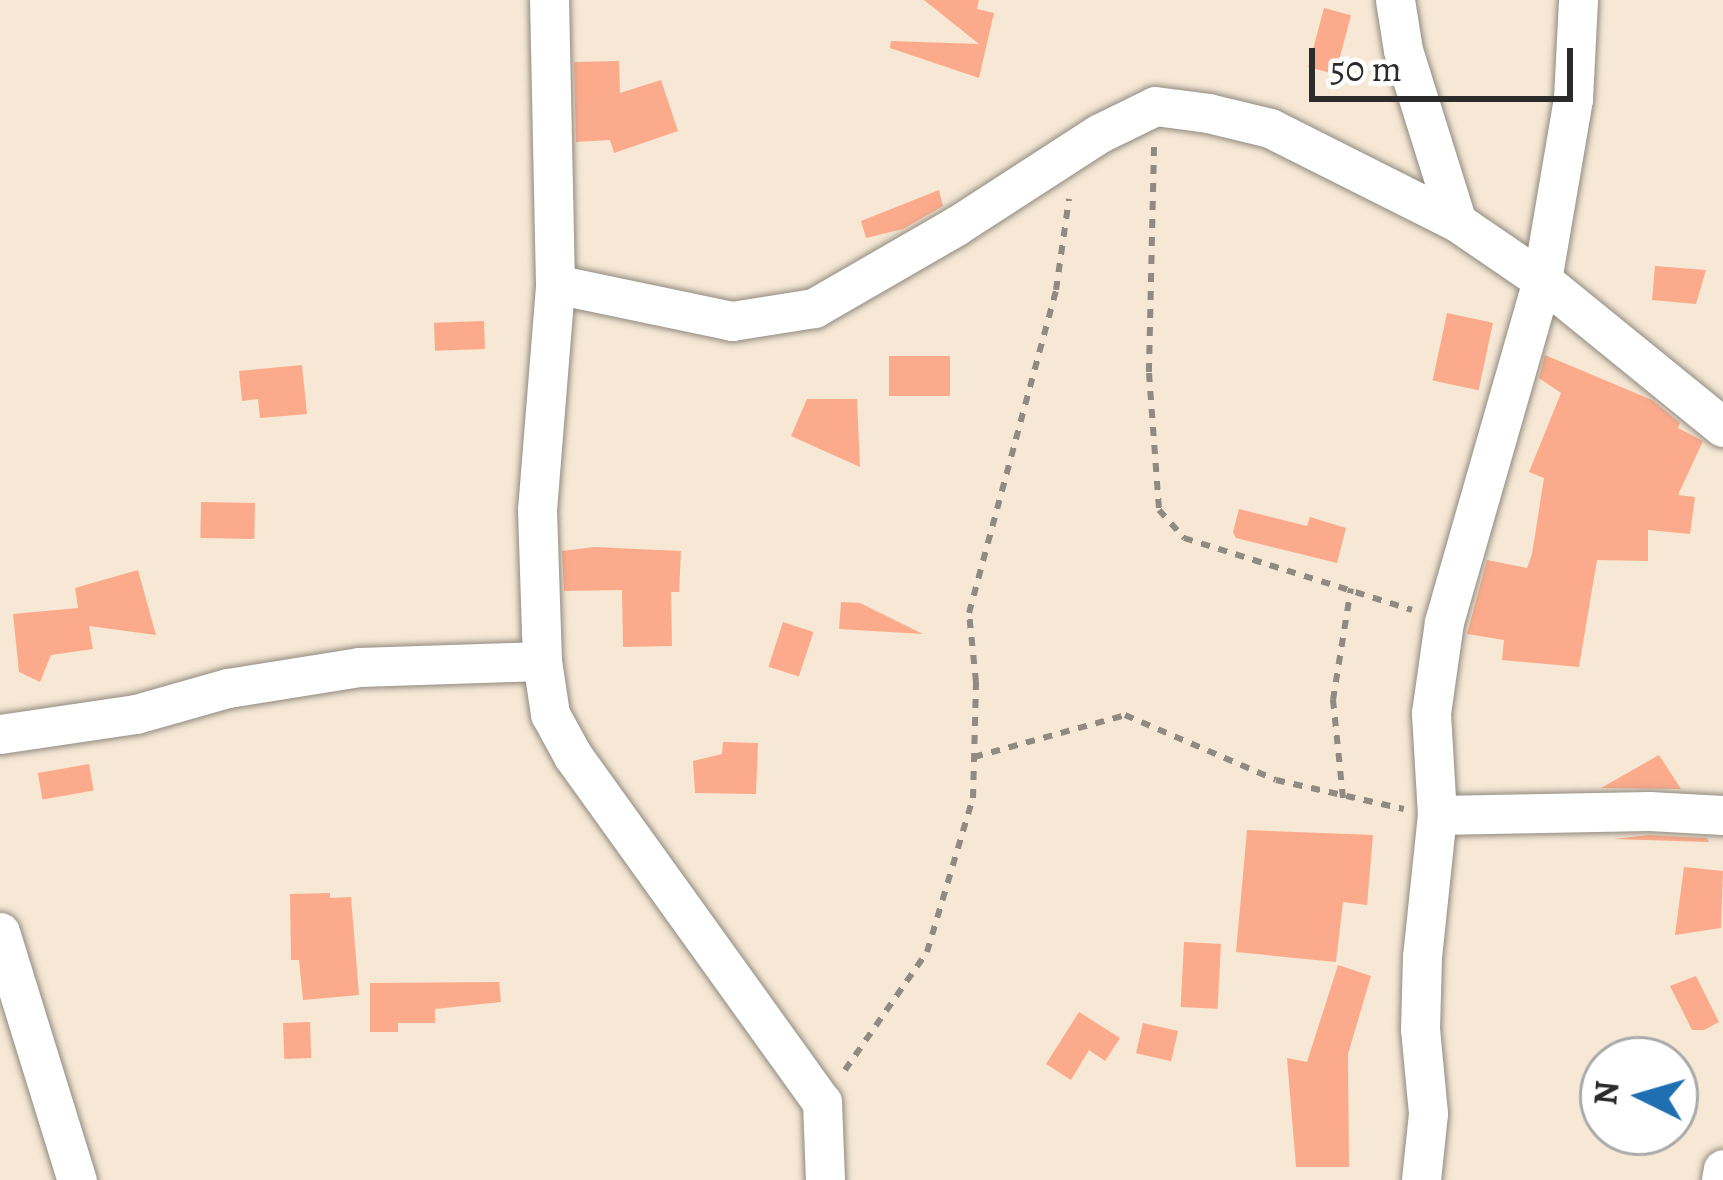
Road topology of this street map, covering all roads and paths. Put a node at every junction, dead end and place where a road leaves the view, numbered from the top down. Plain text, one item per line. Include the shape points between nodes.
1 (549, 0) edge
2 (1395, 0) edge
3 (1578, 0) edge
4 (1155, 106) junction
5 (1076, 154) junction
6 (1457, 222) junction
7 (1541, 280) junction
8 (555, 284) junction
9 (1723, 427) edge
10 (1351, 588) junction
11 (1444, 622) junction
12 (542, 661) junction
13 (0, 734) edge
14 (974, 757) junction
15 (1343, 798) junction
16 (1437, 815) junction
17 (1723, 815) edge
18 (0, 932) edge
19 (822, 1102) junction
20 (1723, 1169) edge
21 (77, 1180) edge
22 (825, 1180) edge
23 (1420, 1180) edge
24 (1720, 1180) edge

1 - 8 street
2 - 6 street
3 - 7 street via 1573,99
4 - 5 street
4 - 6 street via 1270,128
4 - 10 path via 1148,373 1159,511 1184,538
5 - 8 street via 814,308 732,321
5 - 14 path via 1056,290 969,613
6 - 7 street
7 - 9 street
7 - 11 street
8 - 12 street via 537,510
10 - 11 path
10 - 15 path via 1333,700
11 - 16 street via 1431,713
12 - 13 street via 359,667
12 - 19 street via 550,714 573,756
14 - 15 path via 1125,715 1276,780
14 - 19 path via 973,798 927,952
15 - 16 path
16 - 17 street
16 - 23 street via 1422,957 1428,1113
18 - 21 street
19 - 22 street
20 - 24 street

